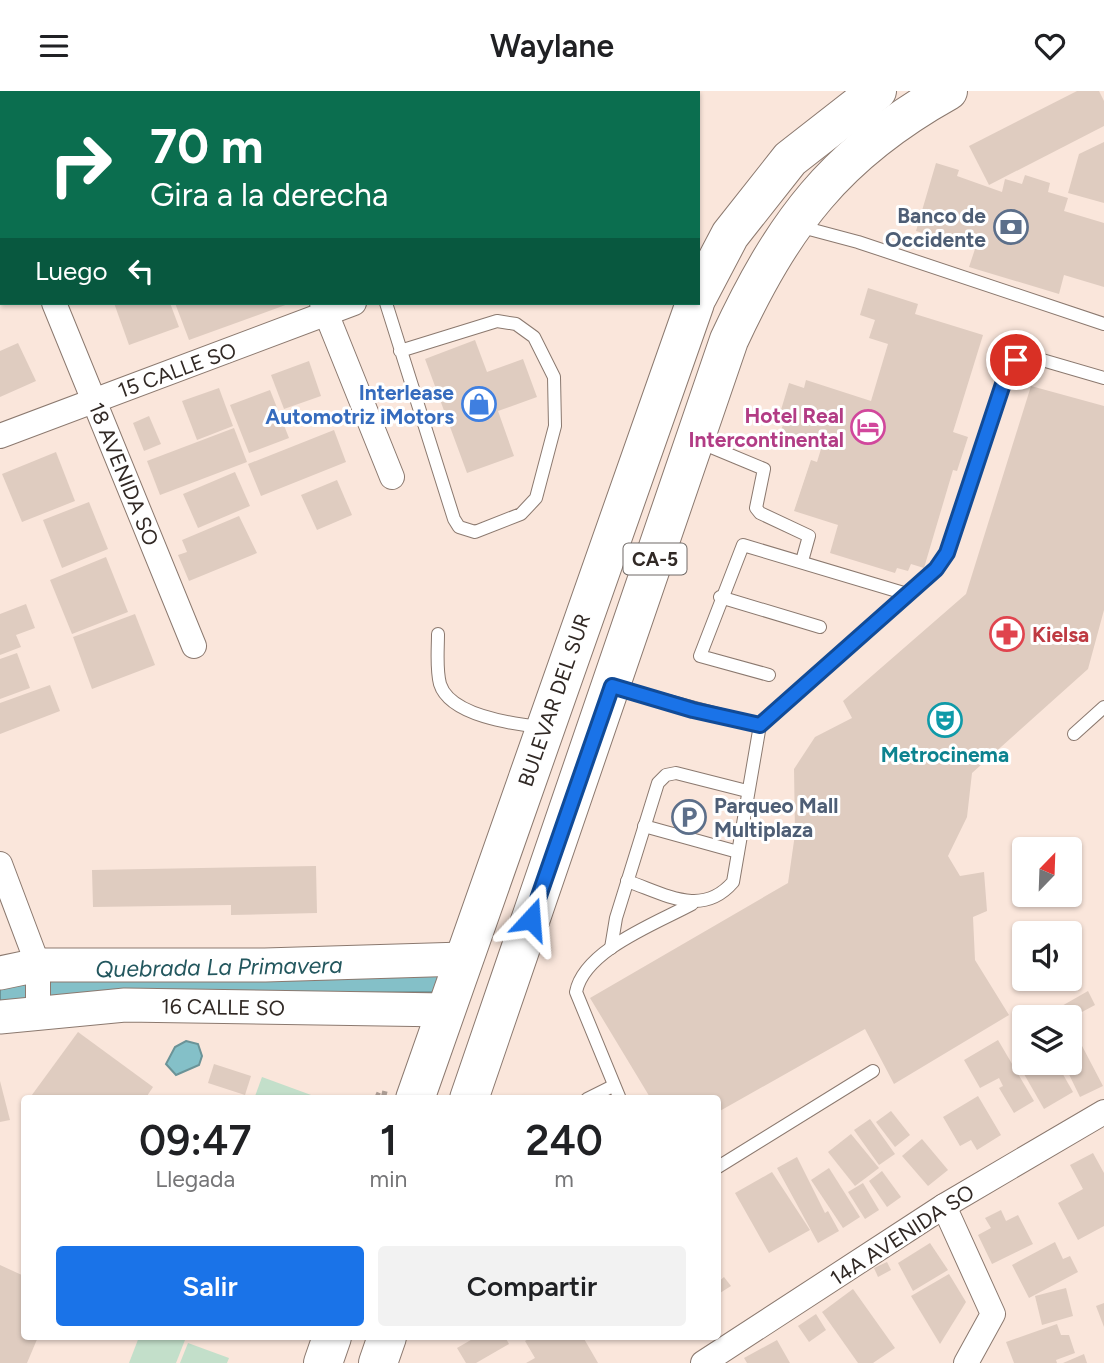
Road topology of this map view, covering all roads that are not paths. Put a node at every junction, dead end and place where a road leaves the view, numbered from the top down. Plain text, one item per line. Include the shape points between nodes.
1 (877, 91) edge
2 (948, 91) edge
3 (791, 224) junction
4 (700, 292) edge
5 (55, 305) edge
6 (344, 305) edge
7 (387, 305) edge
8 (694, 305) edge
9 (324, 309) edge
10 (1104, 324) edge
11 (400, 351) junction
12 (1104, 378) edge
13 (93, 400) junction
14 (0, 436) edge
15 (696, 440) junction
16 (392, 477) dead end
17 (802, 561) junction
18 (907, 594) junction
19 (720, 597) junction
20 (820, 627) dead end
21 (438, 634) dead end
22 (194, 646) dead end
23 (769, 675) dead end
24 (612, 686) junction
25 (1104, 706) edge
26 (760, 725) junction
27 (544, 727) junction
28 (1074, 734) dead end
29 (747, 791) junction
30 (644, 826) junction
31 (509, 827) junction
32 (738, 852) junction
33 (0, 864) edge
34 (627, 881) junction
35 (692, 904) junction
36 (522, 945) junction
37 (611, 948) junction
38 (463, 959) junction
39 (38, 968) junction
40 (0, 973) edge
41 (446, 1010) junction
42 (38, 1011) junction
43 (0, 1017) edge
44 (873, 1071) dead end
45 (613, 1086) junction
46 (472, 1091) edge
47 (416, 1095) edge
48 (595, 1095) edge
49 (618, 1095) edge
50 (1104, 1112) edge
51 (721, 1165) edge
52 (944, 1206) junction
53 (331, 1340) edge
54 (386, 1340) edge
55 (323, 1363) edge
56 (378, 1363) edge
57 (703, 1363) edge
58 (966, 1363) edge

1 - 4 highway via 790,159 730,235
2 - 3 highway, CA-5 via 907,114 852,156
3 - 10 lane
3 - 15 highway, CA-5 via 729,339
5 - 13 street, 18 AVENIDA SO
6 - 9 street, 15 CALLE SO
7 - 11 lane
8 - 27 highway, BULEVAR DEL SUR / CA-5
9 - 13 street, 15 CALLE SO
9 - 16 street
11 - 11 lane via 496,321 516,324 534,337 554,377 555,426 536,498 520,514 475,532 459,527
12 - 18 lane via 1025,355 1016,360 1006,375 947,553
13 - 14 street, 15 CALLE SO
13 - 22 street, 18 AVENIDA SO
15 - 17 lane via 764,469 756,508 809,536
15 - 24 highway, CA-5
17 - 18 lane
17 - 19 lane via 743,545
18 - 26 lane
19 - 20 lane
19 - 23 lane via 700,656
21 - 27 lane via 440,685 452,699 492,721
24 - 26 lane
24 - 36 highway, CA-5
25 - 28 lane
26 - 29 lane
27 - 31 highway, BULEVAR DEL SUR / CA-5
29 - 30 lane via 676,773 666,775 658,783
29 - 32 lane
30 - 32 lane
30 - 34 lane
31 - 36 highway via 496,908 498,929 508,942
31 - 38 highway, BULEVAR DEL SUR / CA-5
32 - 35 lane via 733,882 721,896
33 - 39 street
34 - 35 lane
34 - 37 lane
35 - 37 lane
36 - 46 highway, CA-5
37 - 45 lane via 579,978 576,992
38 - 39 street, 16 CALLE SO
38 - 41 highway, BULEVAR DEL SUR / CA-5
38 - 46 highway via 479,972 486,995
39 - 40 street, 16 CALLE SO
39 - 42 street
41 - 42 street, 16 CALLE SO via 125,1005
41 - 47 highway, BULEVAR DEL SUR / CA-5
42 - 43 street, 16 CALLE SO
44 - 51 lane
45 - 48 lane
45 - 49 lane
50 - 52 street, 14A AVENIDA SO
52 - 57 street, 14A AVENIDA SO
52 - 58 street via 993,1314
53 - 55 highway
54 - 56 highway

